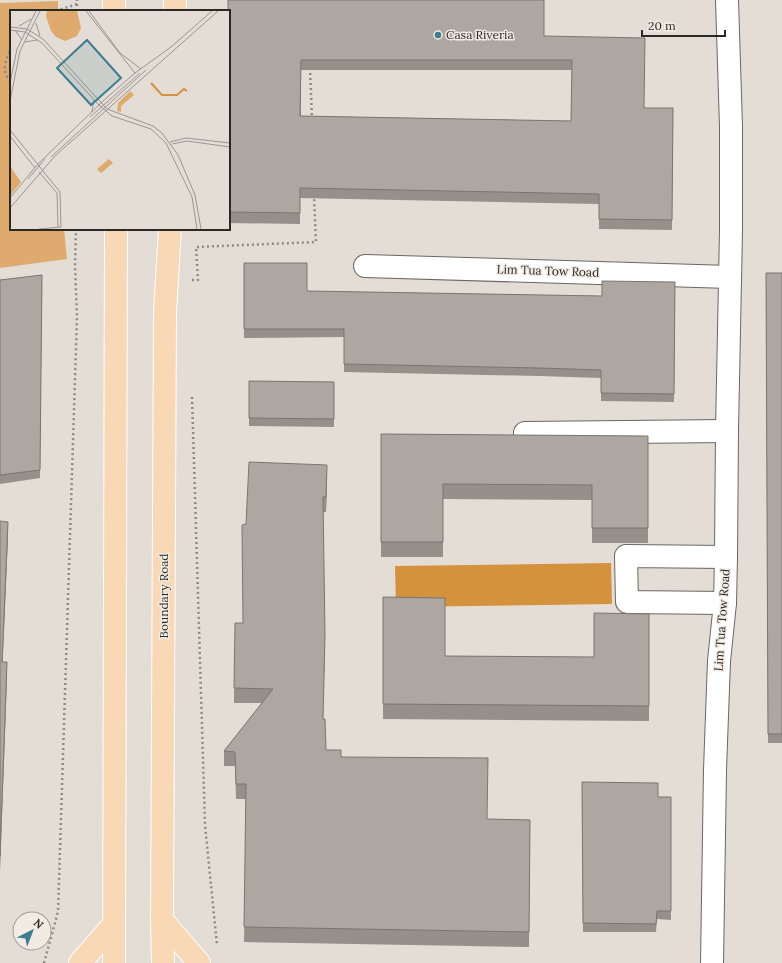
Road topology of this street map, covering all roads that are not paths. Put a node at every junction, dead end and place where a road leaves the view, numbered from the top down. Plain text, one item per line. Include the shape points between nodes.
1 (727, 0) edge
2 (116, 230) edge
3 (170, 230) edge
4 (365, 266) dead end
5 (730, 277) junction
6 (727, 431) junction
7 (525, 433) dead end
8 (726, 557) junction
9 (725, 603) junction
10 (162, 920) junction
11 (114, 924) junction
12 (80, 963) edge
13 (114, 963) edge
14 (163, 963) edge
15 (199, 963) edge
16 (712, 963) edge

1 - 5 street, Lim Tua Tow Road via 731,135
2 - 11 main road
3 - 10 main road, Boundary Road via 165,312
4 - 5 street, Lim Tua Tow Road
5 - 6 street, Lim Tua Tow Road
6 - 7 street
6 - 8 street, Lim Tua Tow Road
8 - 9 street, Lim Tua Tow Road
8 - 9 street via 626,556 627,602
9 - 16 street, Lim Tua Tow Road via 719,661 715,770
10 - 14 main road, Boundary Road
10 - 15 main road
11 - 12 main road
11 - 13 main road

